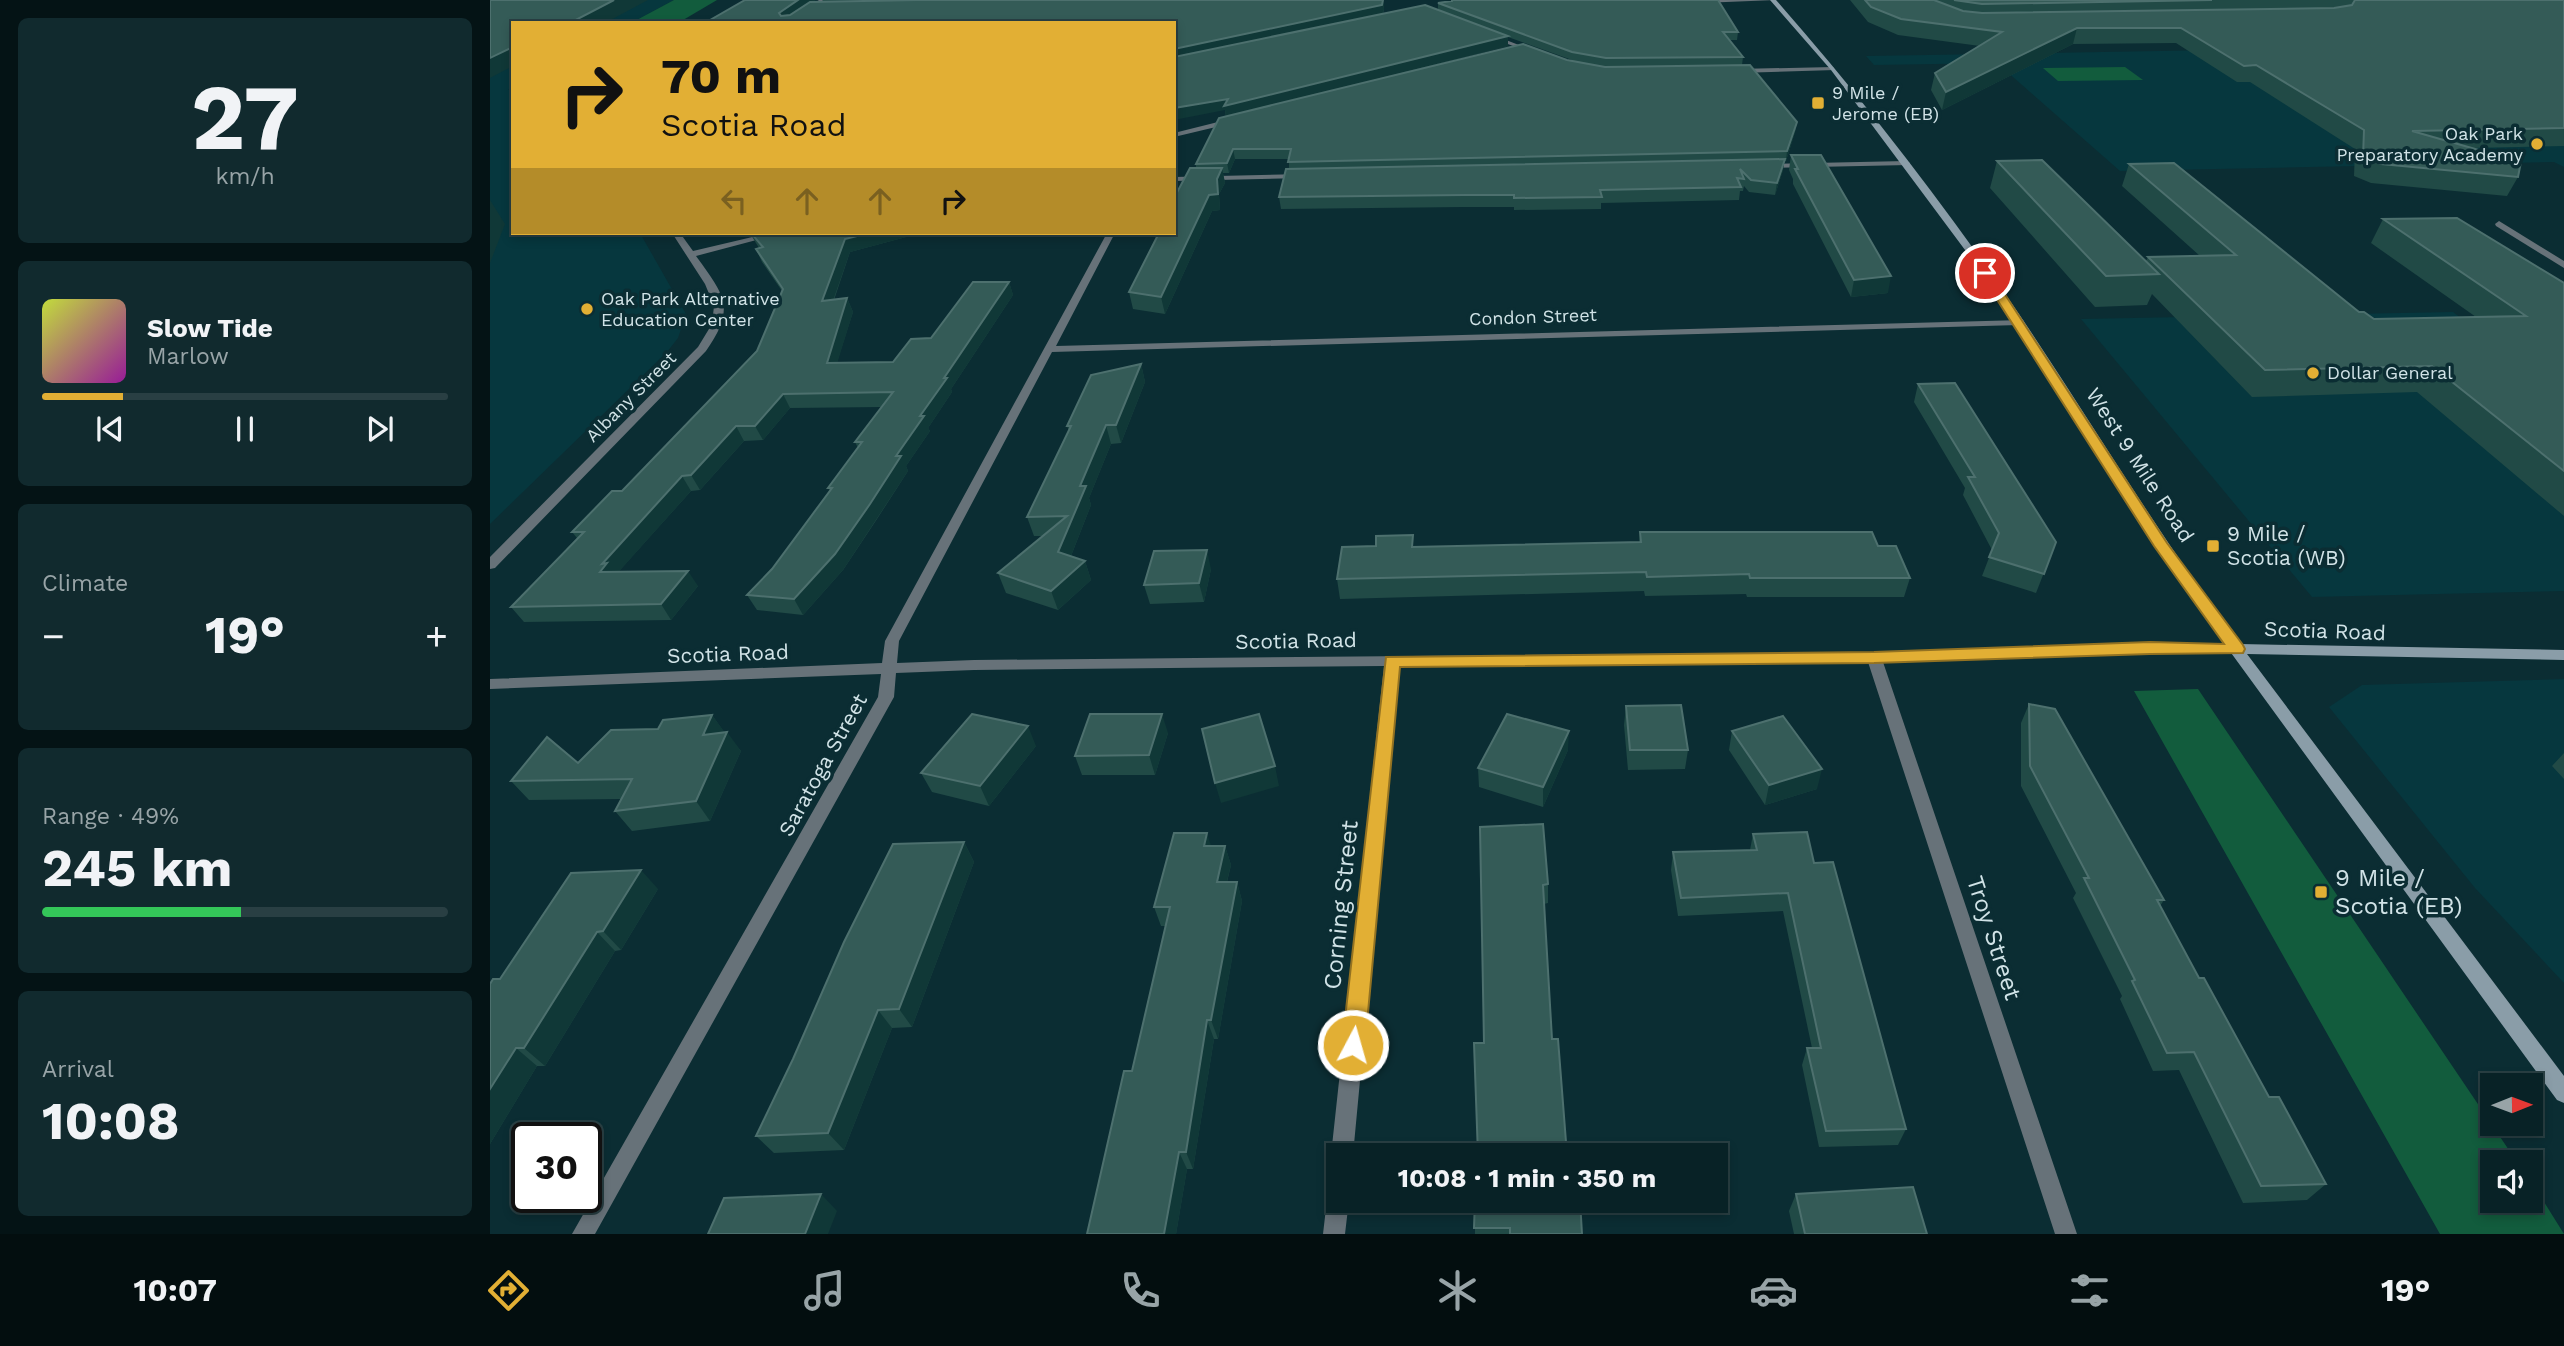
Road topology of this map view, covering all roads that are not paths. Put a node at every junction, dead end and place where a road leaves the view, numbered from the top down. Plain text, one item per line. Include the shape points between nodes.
1 (823, 0) edge
2 (1773, 0) edge
3 (1692, 1) edge
4 (830, 6) edge
5 (813, 7) junction
6 (791, 21) edge
7 (1477, 30) edge
8 (1523, 47) junction
9 (1510, 51) edge
10 (1547, 56) edge
11 (1833, 69) junction
12 (1726, 71) edge
13 (1241, 118) edge
14 (1176, 134) edge
15 (1906, 163) junction
16 (1756, 166) edge
17 (1313, 176) edge
18 (1176, 179) edge
19 (2499, 224) dead end
20 (677, 235) edge
21 (771, 235) edge
22 (1110, 235) edge
23 (689, 255) junction
24 (2564, 265) edge
25 (2018, 322) junction
26 (1048, 349) junction
27 (490, 565) edge
28 (2237, 649) junction
29 (2564, 655) edge
30 (1874, 657) junction
31 (1392, 661) junction
32 (888, 669) junction
33 (490, 684) edge
34 (2564, 1093) edge
35 (1343, 1143) edge
36 (1336, 1213) edge
37 (583, 1234) edge
38 (1334, 1234) edge
39 (2066, 1234) edge

1 - 5 street
2 - 3 street
2 - 11 main road, West 9 Mile Road
4 - 5 street
5 - 6 street
7 - 8 street
8 - 9 street
8 - 10 street
11 - 12 street
11 - 15 main road, West 9 Mile Road
13 - 14 street
15 - 16 street
15 - 25 main road, West 9 Mile Road
17 - 18 street
19 - 24 street
20 - 23 street, Albany Street
21 - 23 street
22 - 26 street, Saratoga Street
23 - 27 street, Albany Street via 719,300 715,331
25 - 26 street, Condon Street
25 - 28 main road, West 9 Mile Road via 2162,546
26 - 32 street, Saratoga Street via 891,641
28 - 29 main road, Scotia Road
28 - 30 street, Scotia Road
28 - 34 main road, West 9 Mile Road
30 - 31 street, Scotia Road
30 - 39 street, Troy Street
31 - 32 street, Scotia Road
31 - 35 street, Corning Street
32 - 33 street, Scotia Road
32 - 37 street, Saratoga Street via 886,696
36 - 38 street

